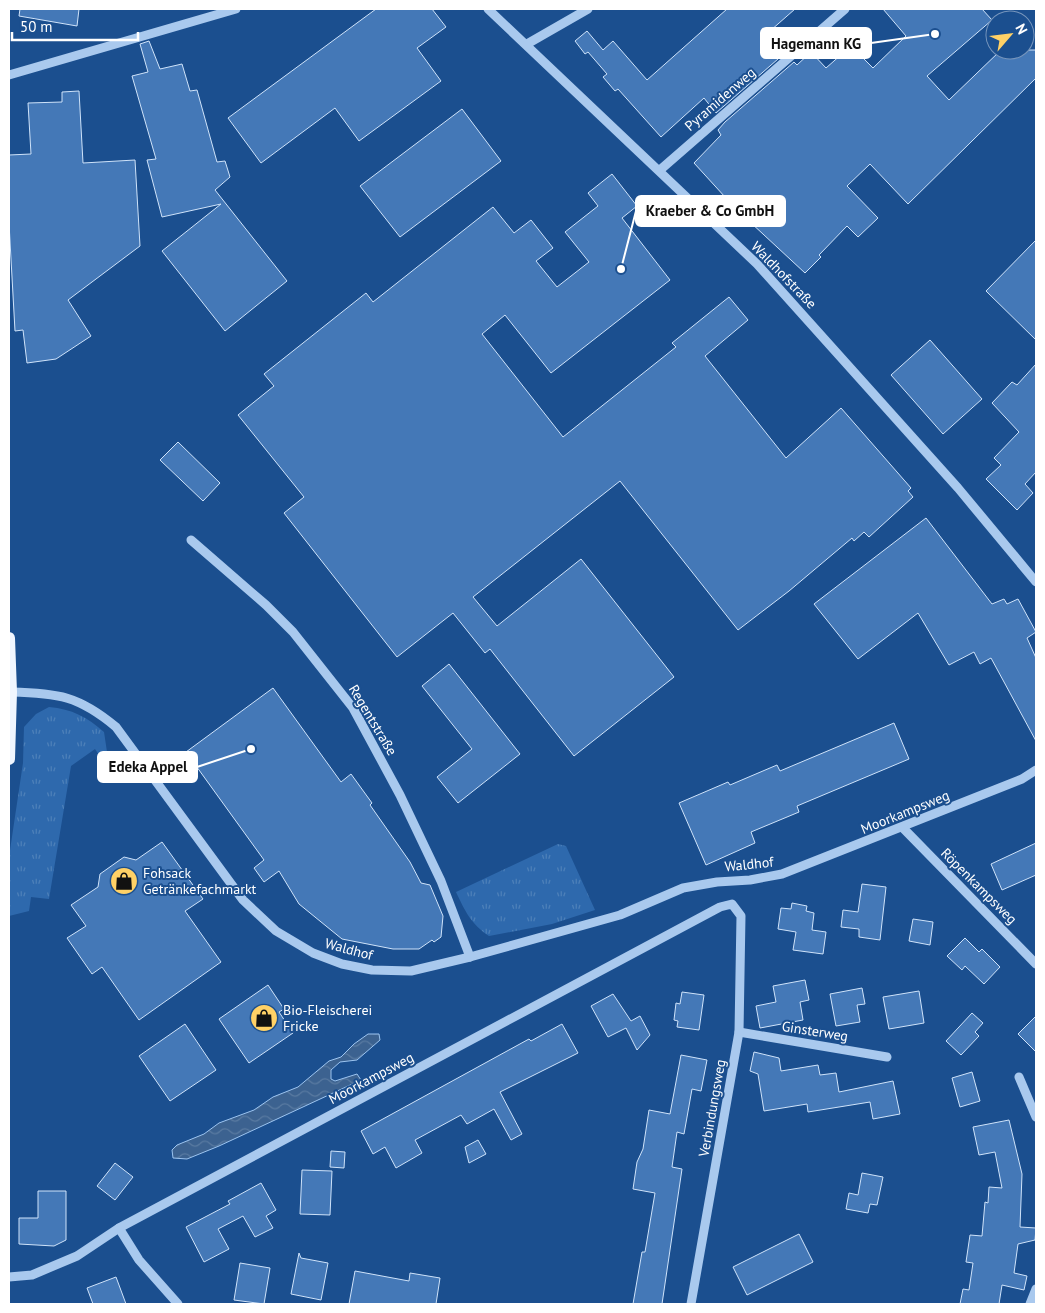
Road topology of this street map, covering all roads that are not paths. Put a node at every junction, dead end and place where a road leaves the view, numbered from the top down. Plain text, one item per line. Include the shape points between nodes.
1 (236, 9) edge
2 (488, 9) edge
3 (588, 9) edge
4 (844, 9) edge
5 (527, 44) junction
6 (9, 75) edge
7 (660, 170) junction
8 (190, 540) dead end
9 (1036, 582) edge
10 (9, 638) edge
11 (11, 692) junction
12 (9, 759) edge
13 (1036, 770) edge
14 (903, 828) junction
15 (782, 874) joint
16 (741, 916) joint
17 (470, 957) junction
18 (1036, 964) edge
19 (739, 1032) junction
20 (887, 1056) dead end
21 (1019, 1077) dead end
22 (1036, 1116) edge
23 (120, 1228) junction
24 (9, 1278) edge
25 (1036, 1289) edge
26 (178, 1304) edge
27 (691, 1304) edge
28 (1030, 1304) edge

1 - 6 street
2 - 5 street, Waldhofstraße
3 - 5 street
4 - 7 street, Pyramidenweg
5 - 7 street, Waldhofstraße
7 - 9 street, Waldhofstraße via 757,264 958,488
8 - 17 street, Regentstraße via 293,632 353,708 442,881
10 - 11 main road
11 - 12 main road
11 - 17 street, Waldhof via 46,692 74,700 95,709 116,727 243,900 276,931 313,954 372,970 411,971
13 - 14 street, Moorkampsweg via 1022,779
14 - 15 street, Moorkampsweg
14 - 18 street, Röpenkampsweg
15 - 17 street, Waldhof via 683,888 620,915
16 - 19 street, Verbindungsweg
16 - 23 street, Moorkampsweg via 732,904 720,907
19 - 20 street, Ginsterweg
19 - 27 street, Verbindungsweg
21 - 22 street
23 - 24 street, Moorkampsweg via 68,1260 32,1275
23 - 26 street via 139,1260
25 - 28 street

